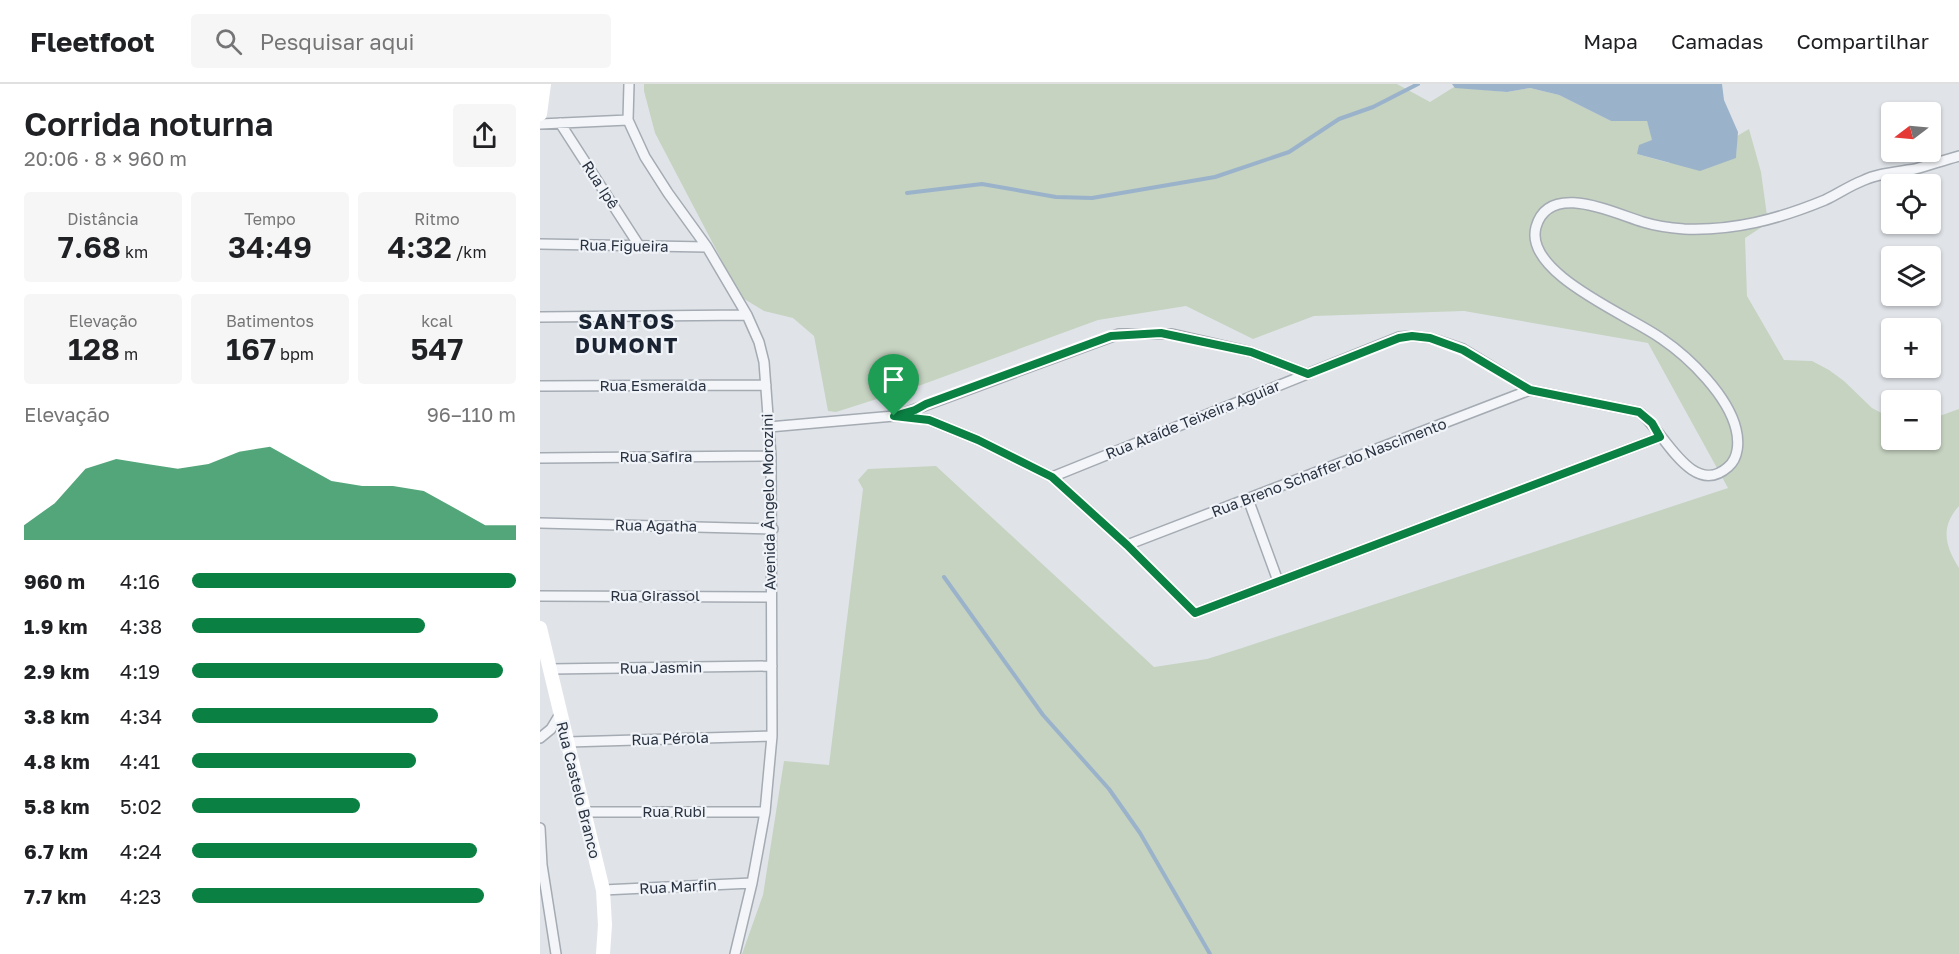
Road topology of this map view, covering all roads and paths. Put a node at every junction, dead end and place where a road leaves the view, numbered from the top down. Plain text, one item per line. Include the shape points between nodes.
1 (544, 84) edge
2 (629, 84) edge
3 (540, 114) edge
4 (628, 120) junction
5 (560, 123) junction
6 (540, 124) edge
7 (1959, 156) edge
8 (540, 244) edge
9 (640, 247) junction
10 (707, 247) junction
11 (747, 315) junction
12 (540, 317) edge
13 (1308, 374) junction
14 (766, 385) junction
15 (540, 386) edge
16 (1530, 390) junction
17 (894, 416) junction
18 (769, 427) junction
19 (1660, 437) junction
20 (771, 456) junction
21 (540, 458) edge
22 (1052, 477) junction
23 (1248, 499) junction
24 (540, 523) edge
25 (772, 529) junction
26 (1127, 545) junction
27 (1278, 581) junction
28 (540, 596) edge
29 (771, 597) junction
30 (540, 628) edge
31 (542, 648) edge
32 (772, 666) junction
33 (550, 669) junction
34 (560, 714) junction
35 (772, 736) junction
36 (540, 738) edge
37 (568, 742) junction
38 (583, 812) junction
39 (765, 812) junction
40 (540, 828) edge
41 (752, 884) junction
42 (603, 890) junction
43 (556, 954) edge
44 (603, 954) edge
45 (735, 954) edge

1 - 3 street
2 - 4 street, Avenida Ângelo Morozini
4 - 5 street
4 - 10 street, Avenida Ângelo Morozini via 655,174
5 - 6 street
5 - 9 street, Rua Ipê
7 - 19 street, Rua Ataíde Teixeira Aguiar via 1863,180 1826,200 1781,217 1736,226 1682,229 1563,202 1540,214 1535,242 1545,262 1605,306 1662,338 1686,359 1729,410 1738,436 1736,456 1718,474 1698,473 1682,462
8 - 9 street, Rua Figueira
9 - 10 street, Rua Figueira
10 - 11 street, Avenida Ângelo Morozini
11 - 12 street
11 - 14 street, Avenida Ângelo Morozini via 762,352
13 - 16 street, Rua Ataíde Teixeira Aguiar via 1412,336 1463,350
13 - 17 street via 1251,352 1172,334 1119,334
13 - 22 street, Rua Ataíde Teixeira Aguiar
14 - 15 street, Rua Esmeralda
14 - 18 street, Avenida Ângelo Morozini
16 - 19 street, Rua Ataíde Teixeira Aguiar via 1639,412
16 - 23 street, Rua Breno Schaffer do Nascimento
17 - 18 street
17 - 22 street via 929,420
18 - 20 street, Avenida Ângelo Morozini
19 - 27 street
20 - 21 street, Rua Safira
20 - 25 street, Avenida Ângelo Morozini
22 - 26 street
23 - 26 street, Rua Breno Schaffer do Nascimento
23 - 27 street
24 - 25 street, Rua Agatha
25 - 29 street, Avenida Ângelo Morozini
26 - 27 street via 1192,611
28 - 29 street, Rua Girassol
29 - 32 street, Avenida Ângelo Morozini
30 - 31 street, Rua Castelo Branco
31 - 33 street, Rua Castelo Branco
32 - 33 street, Rua Jasmin
32 - 35 street, Avenida Ângelo Morozini
33 - 34 street, Rua Castelo Branco
34 - 36 street
34 - 37 street, Rua Castelo Branco
35 - 37 street, Rua Pérola
35 - 39 street, Avenida Ângelo Morozini
37 - 38 street, Rua Castelo Branco
38 - 39 street, Rua Rubi
38 - 42 street, Rua Castelo Branco
39 - 41 street, Avenida Ângelo Morozini
40 - 43 street
41 - 42 street, Rua Marfin
41 - 45 street, Avenida Ângelo Morozini
42 - 44 street, Rua Castelo Branco

